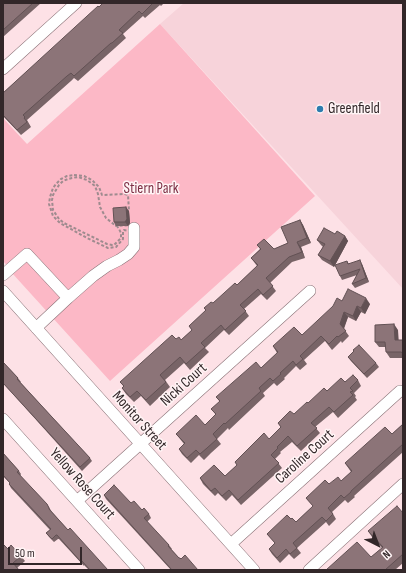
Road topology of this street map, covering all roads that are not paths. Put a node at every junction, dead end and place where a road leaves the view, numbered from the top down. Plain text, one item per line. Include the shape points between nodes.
1 (76, 3) edge
2 (3, 69) edge
3 (134, 228) dead end
4 (3, 275) edge
5 (3, 291) edge
6 (310, 291) dead end
7 (68, 298) junction
8 (36, 328) junction
9 (400, 391) dead end
10 (3, 419) edge
11 (140, 444) junction
12 (403, 484) edge
13 (77, 501) junction
14 (231, 544) junction
15 (139, 570) edge
16 (254, 570) edge
17 (309, 570) edge

1 - 2 street
3 - 7 street via 134,247 128,254 93,276
4 - 7 street via 26,254
5 - 8 street, Monitor Street
6 - 11 street, Nicki Court
7 - 8 street
8 - 11 street, Monitor Street
9 - 14 street, Caroline Court
10 - 13 street, Yellow Rose Court
11 - 13 street, Nicki Court
11 - 14 street, Monitor Street
12 - 17 street
13 - 15 street, Yellow Rose Court
14 - 16 street, Monitor Street

